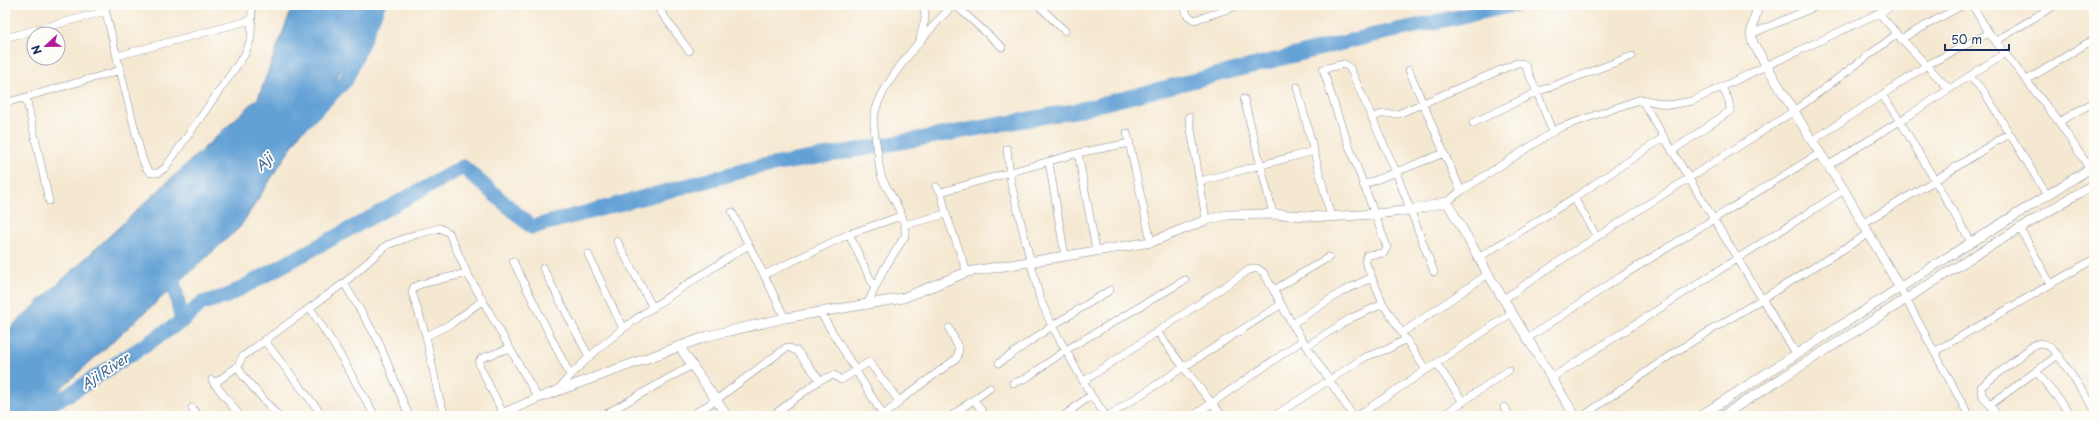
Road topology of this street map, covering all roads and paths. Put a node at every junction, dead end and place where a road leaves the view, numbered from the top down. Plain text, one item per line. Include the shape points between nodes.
1 (252, 5) edge
2 (656, 5) edge
3 (924, 5) edge
4 (954, 5) edge
5 (1038, 5) edge
6 (1240, 5) edge
7 (1758, 5) edge
8 (1819, 5) edge
9 (1895, 5) edge
10 (1963, 5) edge
11 (1972, 5) edge
12 (2055, 5) edge
13 (1184, 6) edge
14 (105, 8) edge
15 (1879, 13) junction
16 (251, 20) junction
17 (1065, 32) dead end
18 (1989, 33) junction
19 (1751, 34) junction
20 (1899, 37) junction
21 (5, 38) edge
22 (2094, 39) edge
23 (919, 40) junction
24 (1996, 42) junction
25 (1002, 47) dead end
26 (689, 51) dead end
27 (2005, 53) junction
28 (117, 56) junction
29 (1632, 56) dead end
30 (1927, 65) junction
31 (1766, 67) junction
32 (121, 70) junction
33 (1409, 70) dead end
34 (1969, 76) junction
35 (2027, 80) junction
36 (1297, 87) dead end
37 (1722, 87) junction
38 (1949, 89) junction
39 (1537, 92) junction
40 (1882, 95) junction
41 (26, 97) junction
42 (1244, 99) dead end
43 (1641, 99) junction
44 (2094, 102) edge
45 (5, 103) edge
46 (1424, 104) junction
47 (1794, 111) junction
48 (1189, 117) dead end
49 (1372, 117) junction
50 (1900, 121) junction
51 (2059, 122) junction
52 (1473, 123) dead end
53 (1552, 131) junction
54 (1127, 133) dead end
55 (2008, 134) junction
56 (1664, 137) junction
57 (1812, 141) junction
58 (1130, 143) junction
59 (1007, 149) dead end
60 (1314, 151) junction
61 (1672, 151) junction
62 (1078, 153) junction
63 (1444, 153) junction
64 (1820, 153) junction
65 (1049, 163) junction
66 (1261, 165) junction
67 (1829, 165) junction
68 (2093, 170) edge
69 (1010, 172) junction
70 (1396, 172) junction
71 (1688, 179) junction
72 (1201, 181) junction
73 (1934, 181) junction
74 (2094, 184) edge
75 (1363, 185) junction
76 (1844, 190) junction
77 (1461, 191) junction
78 (2047, 195) junction
79 (1574, 198) junction
80 (49, 201) dead end
81 (1448, 202) junction
82 (1412, 210) junction
83 (732, 212) dead end
84 (946, 214) junction
85 (1273, 214) junction
86 (1376, 214) junction
87 (901, 216) junction
88 (1331, 217) junction
89 (1713, 219) junction
90 (1206, 220) junction
91 (904, 224) junction
92 (1862, 224) junction
93 (2020, 228) junction
94 (849, 234) junction
95 (1868, 234) junction
96 (1597, 237) junction
97 (617, 241) dead end
98 (1151, 242) junction
99 (1971, 242) junction
100 (748, 245) junction
101 (1096, 250) junction
102 (588, 254) dead end
103 (1065, 256) junction
104 (1329, 257) dead end
105 (1478, 258) junction
106 (1738, 258) junction
107 (2094, 259) edge
108 (513, 261) dead end
109 (1032, 261) junction
110 (543, 268) dead end
111 (967, 272) junction
112 (1434, 272) dead end
113 (468, 273) junction
114 (1488, 274) junction
115 (764, 275) junction
116 (1370, 278) junction
117 (1185, 280) dead end
118 (344, 283) junction
119 (2050, 283) junction
120 (874, 287) junction
121 (1900, 288) junction
122 (1110, 290) dead end
123 (1274, 290) junction
124 (1906, 298) junction
125 (1504, 299) junction
126 (1762, 299) junction
127 (483, 300) junction
128 (1383, 304) junction
129 (867, 305) junction
130 (1280, 305) junction
131 (310, 308) junction
132 (653, 308) junction
133 (820, 312) junction
134 (1512, 313) junction
135 (785, 318) junction
136 (1292, 324) junction
137 (1052, 326) junction
138 (949, 328) dead end
139 (622, 329) junction
140 (1158, 332) junction
141 (426, 336) junction
142 (1404, 336) junction
143 (1528, 338) junction
144 (264, 340) junction
145 (1305, 343) junction
146 (679, 346) junction
147 (510, 348) junction
148 (1066, 350) junction
149 (1934, 352) junction
150 (1796, 353) junction
151 (2058, 355) junction
152 (589, 357) junction
153 (999, 363) dead end
154 (1436, 363) junction
155 (692, 365) junction
156 (238, 366) junction
157 (1184, 368) junction
158 (857, 370) junction
159 (1426, 370) junction
160 (1510, 370) dead end
161 (2036, 371) junction
162 (570, 376) junction
163 (1553, 377) junction
164 (1330, 379) junction
165 (820, 380) junction
166 (1084, 381) junction
167 (1013, 383) dead end
168 (990, 388) dead end
169 (557, 391) junction
170 (1091, 395) junction
171 (538, 398) junction
172 (974, 399) junction
173 (716, 400) junction
174 (899, 401) junction
175 (1463, 402) junction
176 (1211, 403) junction
177 (1990, 405) junction
178 (1504, 407) dead end
179 (192, 408) dead end
180 (2094, 408) edge
181 (499, 415) edge
182 (199, 416) edge
183 (240, 416) edge
184 (278, 416) edge
185 (323, 416) edge
186 (374, 416) edge
187 (409, 416) edge
188 (445, 416) edge
189 (602, 416) edge
190 (690, 416) edge
191 (727, 416) edge
192 (772, 416) edge
193 (883, 416) edge
194 (951, 416) edge
195 (985, 416) edge
196 (1064, 416) edge
197 (1107, 416) edge
198 (1192, 416) edge
199 (1222, 416) edge
200 (1274, 416) edge
201 (1353, 416) edge
202 (1357, 416) edge
203 (1442, 416) edge
204 (1510, 416) edge
205 (1576, 416) edge
206 (1584, 416) edge
207 (1700, 416) edge
208 (1722, 416) edge
209 (1968, 416) edge
210 (1998, 416) edge
211 (2072, 416) edge

1 - 16 street
2 - 26 street
3 - 23 street via 925,20
4 - 23 street
4 - 25 street
5 - 17 street
6 - 13 street via 1194,20 1187,15
7 - 19 street
8 - 19 street
9 - 15 street
10 - 20 street
11 - 18 street
12 - 24 street
14 - 21 street
14 - 28 street
15 - 20 street
15 - 31 street
16 - 28 street
16 - 32 street via 252,38 245,54 165,168 158,172 152,173 146,168 142,158
18 - 24 street
18 - 30 street
19 - 31 street
20 - 30 street
20 - 47 street
22 - 35 street
23 - 87 street via 879,100 874,118 879,171
24 - 27 street
27 - 34 street
27 - 35 street
28 - 32 street
29 - 39 street
30 - 38 street
30 - 40 street
31 - 37 street
31 - 47 street
32 - 41 street
33 - 46 street
34 - 38 street
34 - 55 street via 1983,90
35 - 51 street
36 - 60 street
37 - 43 street via 1692,101 1670,105
37 - 61 street via 1729,101 1730,111
38 - 50 street
39 - 46 street via 1528,70 1522,63 1517,63
39 - 52 street
39 - 53 street
40 - 50 street
40 - 57 street
41 - 45 street
41 - 80 street
42 - 66 street
43 - 53 street
43 - 56 street
44 - 51 street
46 - 49 street via 1398,114
46 - 63 street
47 - 57 street
47 - 71 street
48 - 72 street
49 - 70 street
49 - 75 street via 1348,65 1323,69 1338,119
50 - 67 street
50 - 73 street
51 - 68 street
53 - 77 street
54 - 58 street
55 - 73 street
55 - 78 street
56 - 61 street
56 - 79 street
57 - 64 street
58 - 62 street
58 - 98 street
59 - 69 street
60 - 66 street
60 - 88 street
61 - 71 street
62 - 65 street
62 - 101 street
63 - 70 street
63 - 77 street
64 - 67 street
64 - 89 street
65 - 69 street
65 - 103 street
66 - 72 street
66 - 85 street
67 - 76 street
68 - 78 street
69 - 84 street via 938,189
69 - 109 street
70 - 75 street
70 - 82 street
71 - 89 street
71 - 96 street
72 - 90 street
73 - 92 street
73 - 99 street
74 - 93 street
75 - 86 street
76 - 92 street
76 - 106 street
77 - 81 street
78 - 99 street
79 - 96 street
79 - 105 street
81 - 82 street
81 - 105 street
82 - 86 street
82 - 112 street
83 - 100 street
84 - 91 street
84 - 111 street
85 - 88 street
85 - 90 street via 1228,215
86 - 88 street
86 - 116 street via 1387,247 1384,253 1371,254 1365,258
87 - 91 street
87 - 94 street
89 - 106 street
89 - 143 street
90 - 98 street
91 - 120 street via 905,236
92 - 95 street
93 - 119 street
93 - 124 street
94 - 115 street
94 - 120 street
95 - 121 street
95 - 126 street
96 - 125 street
97 - 132 street
98 - 101 street via 1118,249
99 - 121 street
100 - 115 street
100 - 132 street
101 - 103 street
102 - 139 street
103 - 109 street
104 - 123 street
105 - 114 street
106 - 126 street
106 - 163 street
107 - 119 street
108 - 162 street
109 - 111 street
109 - 137 street via 1040,299
110 - 152 street
111 - 129 street via 903,298
113 - 118 street via 449,233 440,228 387,245
113 - 127 street
113 - 141 street via 421,284 413,289
114 - 125 street
114 - 142 street
115 - 135 street
116 - 128 street
116 - 136 street
117 - 148 street
118 - 131 street
118 - 187 street via 378,340
119 - 149 street
120 - 129 street
121 - 124 street
121 - 150 street
122 - 137 street
123 - 130 street
123 - 140 street via 1258,268 1249,270
124 - 149 street
124 - 208 street
125 - 134 street
126 - 150 street
126 - 206 street via 1672,354
127 - 141 street via 451,324
127 - 147 street
128 - 142 street
128 - 145 street
129 - 133 street
130 - 136 street
130 - 157 street
131 - 144 street
131 - 186 street
132 - 139 street
133 - 135 street
133 - 158 street
134 - 143 street
134 - 154 street
135 - 146 street via 708,336
136 - 145 street
137 - 148 street
137 - 153 street
138 - 174 street via 959,349 957,358
139 - 152 street
140 - 157 street
140 - 166 street
141 - 188 street
142 - 159 street
142 - 164 street via 1388,349 1369,354
143 - 163 street
144 - 156 street via 242,357
144 - 185 street
145 - 164 street
145 - 176 street
146 - 155 street
146 - 169 street
147 - 171 street
147 - 181 street via 482,358 479,362
148 - 166 street
148 - 167 street via 1024,379
149 - 209 street
150 - 207 street
151 - 161 street
151 - 177 street via 2048,345 2034,345 1982,387 1982,395
151 - 180 street
152 - 162 street
154 - 159 street
154 - 175 street
155 - 173 street
155 - 189 street
156 - 183 street via 213,382
156 - 184 street via 243,376
157 - 176 street
157 - 197 street
158 - 165 street via 841,380 834,375
158 - 174 street via 869,362
158 - 193 street
159 - 202 street
160 - 175 street
161 - 177 street
161 - 211 street
162 - 169 street
163 - 205 street
164 - 200 street
164 - 201 street
165 - 173 street via 797,351 787,347
165 - 192 street
166 - 170 street
168 - 172 street
169 - 171 street
170 - 196 street
170 - 197 street
171 - 181 street
172 - 194 street
172 - 195 street
173 - 190 street
173 - 191 street
174 - 193 street
175 - 203 street
176 - 198 street
176 - 199 street
177 - 210 street
178 - 204 street
179 - 182 street

